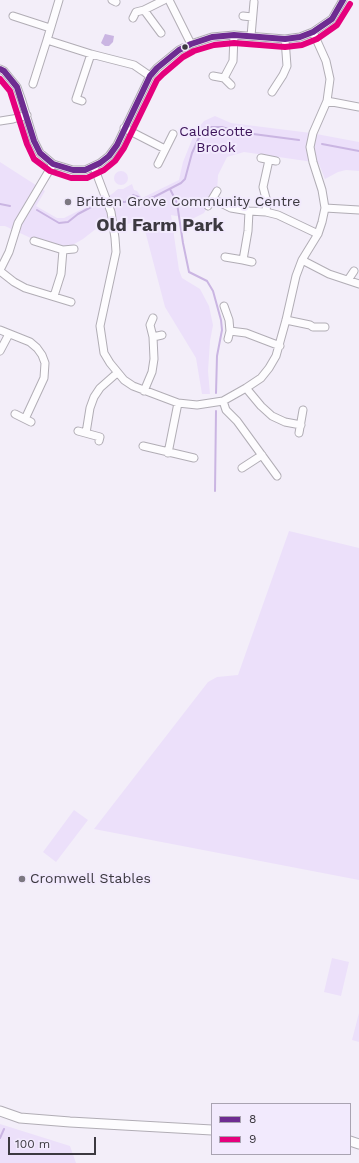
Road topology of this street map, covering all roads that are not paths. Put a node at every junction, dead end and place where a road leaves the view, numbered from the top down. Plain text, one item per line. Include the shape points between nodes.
1 (59, 0) edge
2 (164, 0) edge
3 (169, 0) edge
4 (343, 0) edge
5 (254, 2) dead end
6 (144, 10) junction
7 (14, 16) dead end
8 (242, 16) dead end
9 (252, 17) junction
10 (133, 18) dead end
11 (50, 28) junction
12 (312, 32) junction
13 (161, 33) dead end
14 (234, 35) junction
15 (252, 36) junction
16 (285, 39) junction
17 (47, 40) junction
18 (191, 44) junction
19 (91, 54) junction
20 (0, 68) edge
21 (150, 76) junction
22 (214, 76) dead end
23 (224, 78) junction
24 (269, 80) dead end
25 (33, 84) dead end
26 (276, 84) junction
27 (231, 85) dead end
28 (272, 92) dead end
29 (82, 101) dead end
30 (327, 101) junction
31 (359, 107) edge
32 (27, 115) junction
33 (0, 121) edge
34 (124, 128) junction
35 (173, 134) dead end
36 (165, 149) junction
37 (269, 160) dead end
38 (53, 164) junction
39 (158, 164) dead end
40 (94, 167) junction
41 (217, 191) dead end
42 (213, 199) junction
43 (208, 206) dead end
44 (325, 208) junction
45 (359, 210) edge
46 (249, 212) junction
47 (266, 212) junction
48 (318, 234) junction
49 (34, 241) dead end
50 (74, 249) dead end
51 (63, 250) junction
52 (225, 257) dead end
53 (243, 260) junction
54 (302, 260) junction
55 (252, 262) dead end
56 (0, 271) edge
57 (354, 271) dead end
58 (348, 280) junction
59 (359, 284) edge
60 (54, 296) junction
61 (71, 302) dead end
62 (224, 306) dead end
63 (153, 318) dead end
64 (286, 320) junction
65 (325, 327) dead end
66 (0, 330) edge
67 (230, 331) junction
68 (9, 334) junction
69 (162, 334) dead end
70 (153, 337) junction
71 (228, 339) dead end
72 (280, 346) junction
73 (0, 351) edge
74 (117, 373) junction
75 (246, 388) junction
76 (144, 391) junction
77 (223, 401) junction
78 (178, 403) junction
79 (303, 410) dead end
80 (15, 414) dead end
81 (301, 425) junction
82 (78, 431) dead end
83 (86, 433) junction
84 (299, 433) dead end
85 (99, 441) dead end
86 (143, 446) dead end
87 (168, 453) junction
88 (262, 455) junction
89 (194, 458) dead end
90 (242, 468) dead end
91 (277, 476) dead end
92 (3, 1112) edge
93 (211, 1130) edge

1 - 11 street
2 - 6 street
3 - 18 street
4 - 12 street via 332,19
5 - 9 street
6 - 10 street via 136,12
6 - 13 street
7 - 11 street
8 - 9 street
9 - 15 street
11 - 17 street
12 - 16 street
12 - 30 street via 326,61 330,79
14 - 15 street
14 - 18 street via 212,37
14 - 23 street via 233,61
15 - 16 street
16 - 26 street via 287,66
17 - 19 street
17 - 25 street
18 - 21 street via 170,56
19 - 21 street via 134,65
19 - 29 street via 76,99
20 - 32 street via 17,87
21 - 34 street
22 - 23 street
23 - 27 street
24 - 26 street
26 - 28 street
30 - 31 street
30 - 44 street via 313,133 310,147
32 - 33 street
32 - 38 street via 40,153
34 - 36 street
34 - 40 street via 109,156
35 - 36 street
36 - 39 street
37 - 47 street via 263,187 267,202
38 - 40 street via 73,170
38 - 56 street via 18,223
40 - 74 street via 111,212 115,238 116,252 100,326 104,353
41 - 42 street
42 - 43 street
42 - 46 street via 231,208
44 - 45 street
44 - 48 street
46 - 47 street
46 - 53 street
47 - 48 street
48 - 54 street
49 - 51 street
50 - 51 street
51 - 60 street via 61,274
52 - 53 street
53 - 55 street
54 - 58 street via 329,274
54 - 64 street
56 - 60 street via 25,288
57 - 58 street
58 - 59 street
60 - 61 street
62 - 67 street
63 - 70 street via 150,325
64 - 65 street via 310,325 312,331
64 - 72 street
66 - 68 street
67 - 71 street
67 - 72 street via 246,333
68 - 73 street
68 - 80 street via 30,342 37,348 45,364 44,378 28,420
69 - 70 street
70 - 76 street via 152,372
72 - 75 street via 261,378
74 - 76 street
74 - 83 street via 94,397
75 - 77 street
75 - 81 street via 272,416
76 - 78 street
77 - 78 street via 197,405
77 - 88 street via 226,410
78 - 87 street
79 - 81 street
81 - 84 street
82 - 83 street
83 - 85 street via 100,437
86 - 87 street
87 - 89 street
88 - 90 street
88 - 91 street
92 - 93 street via 20,1118

